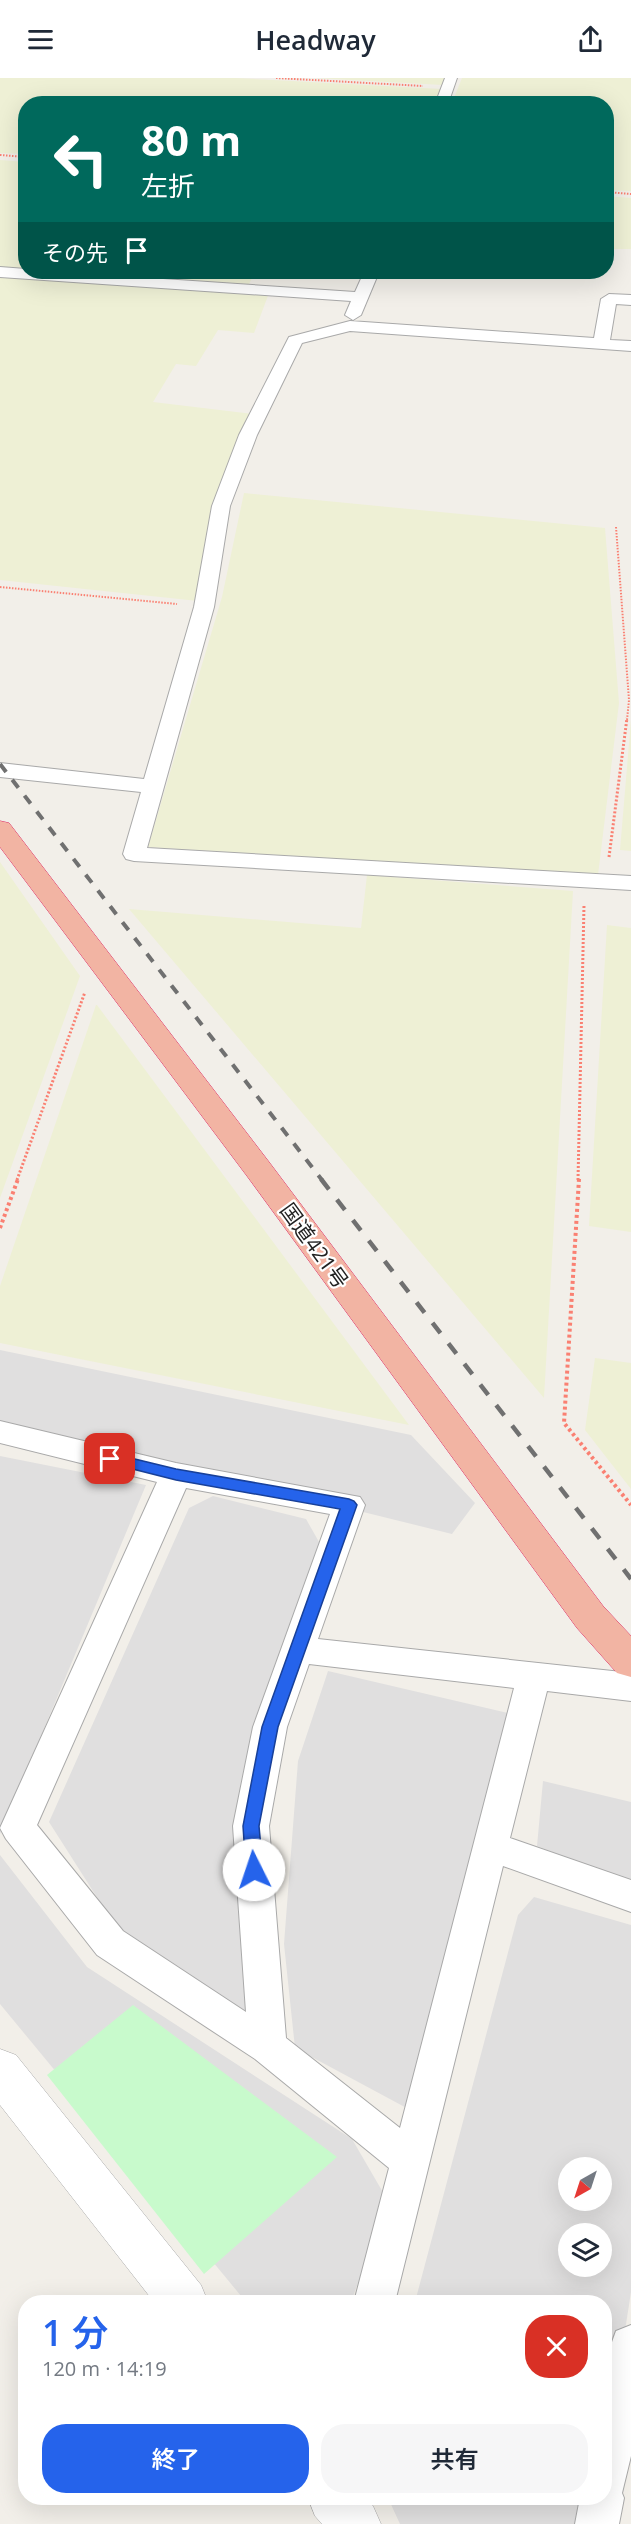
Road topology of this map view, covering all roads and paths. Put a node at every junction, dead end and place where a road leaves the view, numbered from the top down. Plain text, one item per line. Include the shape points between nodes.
1 (276, 78) edge
2 (449, 83) edge
3 (0, 155) edge
4 (18, 156) edge
5 (614, 193) edge
6 (631, 194) edge
7 (0, 272) edge
8 (18, 273) edge
9 (101, 279) edge
10 (368, 279) edge
11 (360, 297) junction
12 (631, 300) edge
13 (350, 326) junction
14 (601, 344) junction
15 (631, 346) edge
16 (616, 527) dead end
17 (0, 586) edge
18 (204, 607) junction
19 (0, 770) edge
20 (153, 787) junction
21 (0, 829) edge
22 (595, 881) junction
23 (631, 883) edge
24 (97, 956) junction
25 (0, 1228) edge
26 (0, 1432) edge
27 (176, 1474) junction
28 (631, 1505) edge
29 (298, 1650) junction
30 (631, 1662) edge
31 (534, 1675) junction
32 (631, 1687) edge
33 (491, 1846) junction
34 (631, 1896) edge
35 (268, 2048) junction
36 (0, 2070) edge
37 (411, 2162) junction
38 (178, 2295) edge
39 (377, 2295) edge
40 (631, 2346) edge
41 (612, 2442) edge
42 (339, 2505) edge
43 (601, 2505) edge
44 (356, 2524) edge
45 (597, 2524) edge

1 - 2 path
3 - 4 path
5 - 6 path
7 - 8 street
9 - 11 street
10 - 11 street
11 - 13 street
12 - 14 street via 609,299
13 - 14 street
13 - 18 street via 296,340 248,435 221,506
14 - 15 street
16 - 22 path via 629,700
17 - 18 path
18 - 20 street
19 - 20 street
20 - 22 street via 134,854
21 - 24 highway, 国道421号
22 - 23 street
22 - 28 path via 564,1423
24 - 25 path
24 - 30 highway, 国道421号 via 590,1617
26 - 27 street
27 - 29 street via 349,1505
27 - 35 street via 18,1828 110,1943
29 - 31 street
29 - 35 street via 270,1727 251,1826
31 - 32 street
31 - 33 street
33 - 34 street
33 - 37 street
35 - 37 street
36 - 38 street
37 - 39 street
40 - 41 street
42 - 44 street
43 - 45 street

